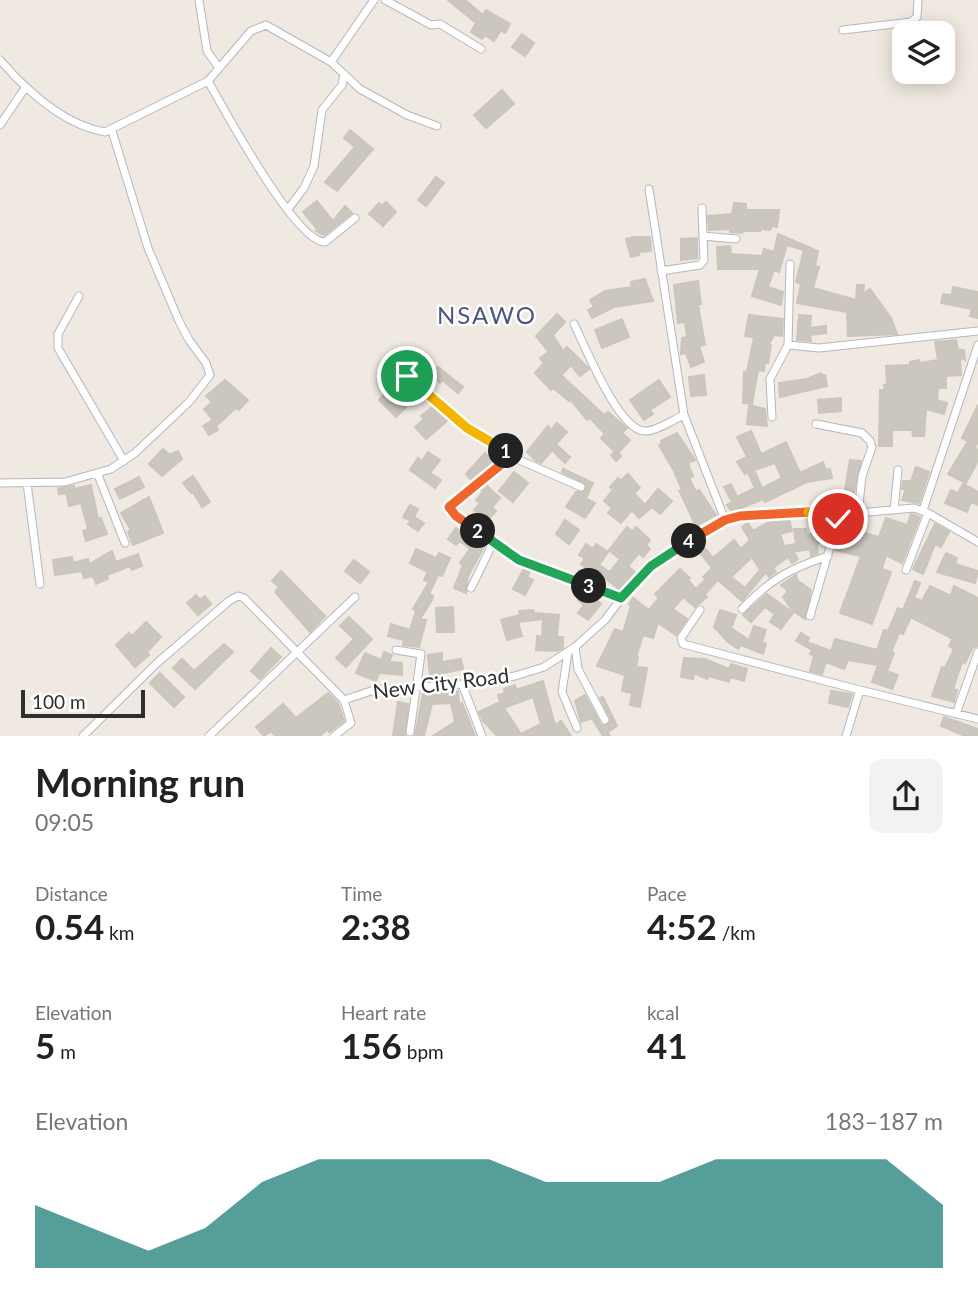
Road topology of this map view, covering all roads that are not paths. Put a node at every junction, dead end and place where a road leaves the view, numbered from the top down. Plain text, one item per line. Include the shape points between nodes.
1 (198, 0) edge
2 (374, 0) edge
3 (385, 0) edge
4 (918, 0) edge
5 (843, 30) dead end
6 (481, 50) dead end
7 (0, 60) edge
8 (331, 62) junction
9 (219, 68) junction
10 (344, 74) junction
11 (208, 81) junction
12 (25, 88) junction
13 (0, 125) edge
14 (438, 126) dead end
15 (112, 131) junction
16 (649, 189) dead end
17 (702, 208) dead end
18 (288, 209) junction
19 (355, 218) dead end
20 (703, 236) junction
21 (736, 239) dead end
22 (790, 264) dead end
23 (661, 271) junction
24 (79, 296) dead end
25 (574, 324) dead end
26 (978, 331) edge
27 (788, 345) junction
28 (978, 345) edge
29 (407, 376) dead end
30 (684, 415) junction
31 (772, 417) dead end
32 (816, 424) dead end
33 (510, 456) junction
34 (124, 461) junction
35 (898, 470) dead end
36 (98, 475) junction
37 (0, 483) edge
38 (27, 483) junction
39 (582, 487) dead end
40 (894, 510) junction
41 (926, 512) junction
42 (844, 513) junction
43 (858, 513) junction
44 (725, 520) junction
45 (494, 541) junction
46 (978, 542) edge
47 (125, 543) dead end
48 (828, 556) junction
49 (906, 570) dead end
50 (40, 584) dead end
51 (471, 588) dead end
52 (355, 597) dead end
53 (621, 598) junction
54 (742, 609) dead end
55 (700, 610) dead end
56 (810, 616) dead end
57 (397, 650) dead end
58 (571, 650) junction
59 (978, 652) edge
60 (298, 653) junction
61 (462, 684) junction
62 (418, 686) junction
63 (860, 690) junction
64 (344, 699) junction
65 (956, 714) junction
66 (978, 719) edge
67 (605, 720) dead end
68 (577, 728) dead end
69 (410, 732) dead end
70 (83, 736) edge
71 (209, 736) edge
72 (334, 736) edge
73 (482, 736) edge
74 (846, 736) edge

1 - 9 street via 207,51
2 - 8 street
3 - 6 street via 431,25 440,24
4 - 5 street via 917,17 911,22
7 - 12 street
8 - 9 street via 262,25 251,31
8 - 10 street
9 - 11 street
10 - 14 street via 387,105
10 - 18 street via 342,85 322,110 314,166
11 - 15 street
11 - 18 street via 234,131
12 - 13 street
12 - 15 street via 76,122 95,131
15 - 34 street via 148,248 179,321 210,375 189,402
16 - 23 street
17 - 20 street
18 - 19 street via 313,240 321,243
20 - 21 street
20 - 23 street via 700,265
22 - 27 street
23 - 30 street
24 - 34 street via 58,334 58,348
25 - 30 street via 610,399 636,428 649,430
26 - 27 street via 819,348
27 - 31 street via 770,379
28 - 41 street
29 - 33 street via 461,423
30 - 44 street
32 - 43 street via 862,433 870,441
33 - 39 street
33 - 45 street via 449,507
34 - 36 street
35 - 40 street
36 - 38 street
36 - 47 street
37 - 38 street
38 - 50 street
40 - 41 street, New City Road
40 - 43 street, New City Road
41 - 46 street
41 - 49 street
42 - 43 street, New City Road
42 - 44 street, New City Road via 763,514
42 - 48 street via 838,519
44 - 53 street, New City Road via 651,566
45 - 51 street
45 - 53 street via 519,560
48 - 54 street via 789,570
48 - 56 street
52 - 60 street
53 - 58 street, New City Road via 605,620
55 - 63 street via 681,638 683,645
57 - 62 street via 421,654
58 - 61 street, New City Road via 544,667
58 - 67 street
58 - 68 street via 562,692
59 - 65 street
60 - 64 street
60 - 70 street via 244,598 234,598 157,663
60 - 71 street
61 - 62 street, New City Road
61 - 73 street
62 - 64 street, New City Road via 374,690
62 - 69 street
63 - 65 street
63 - 74 street
64 - 72 street via 351,723
65 - 66 street

